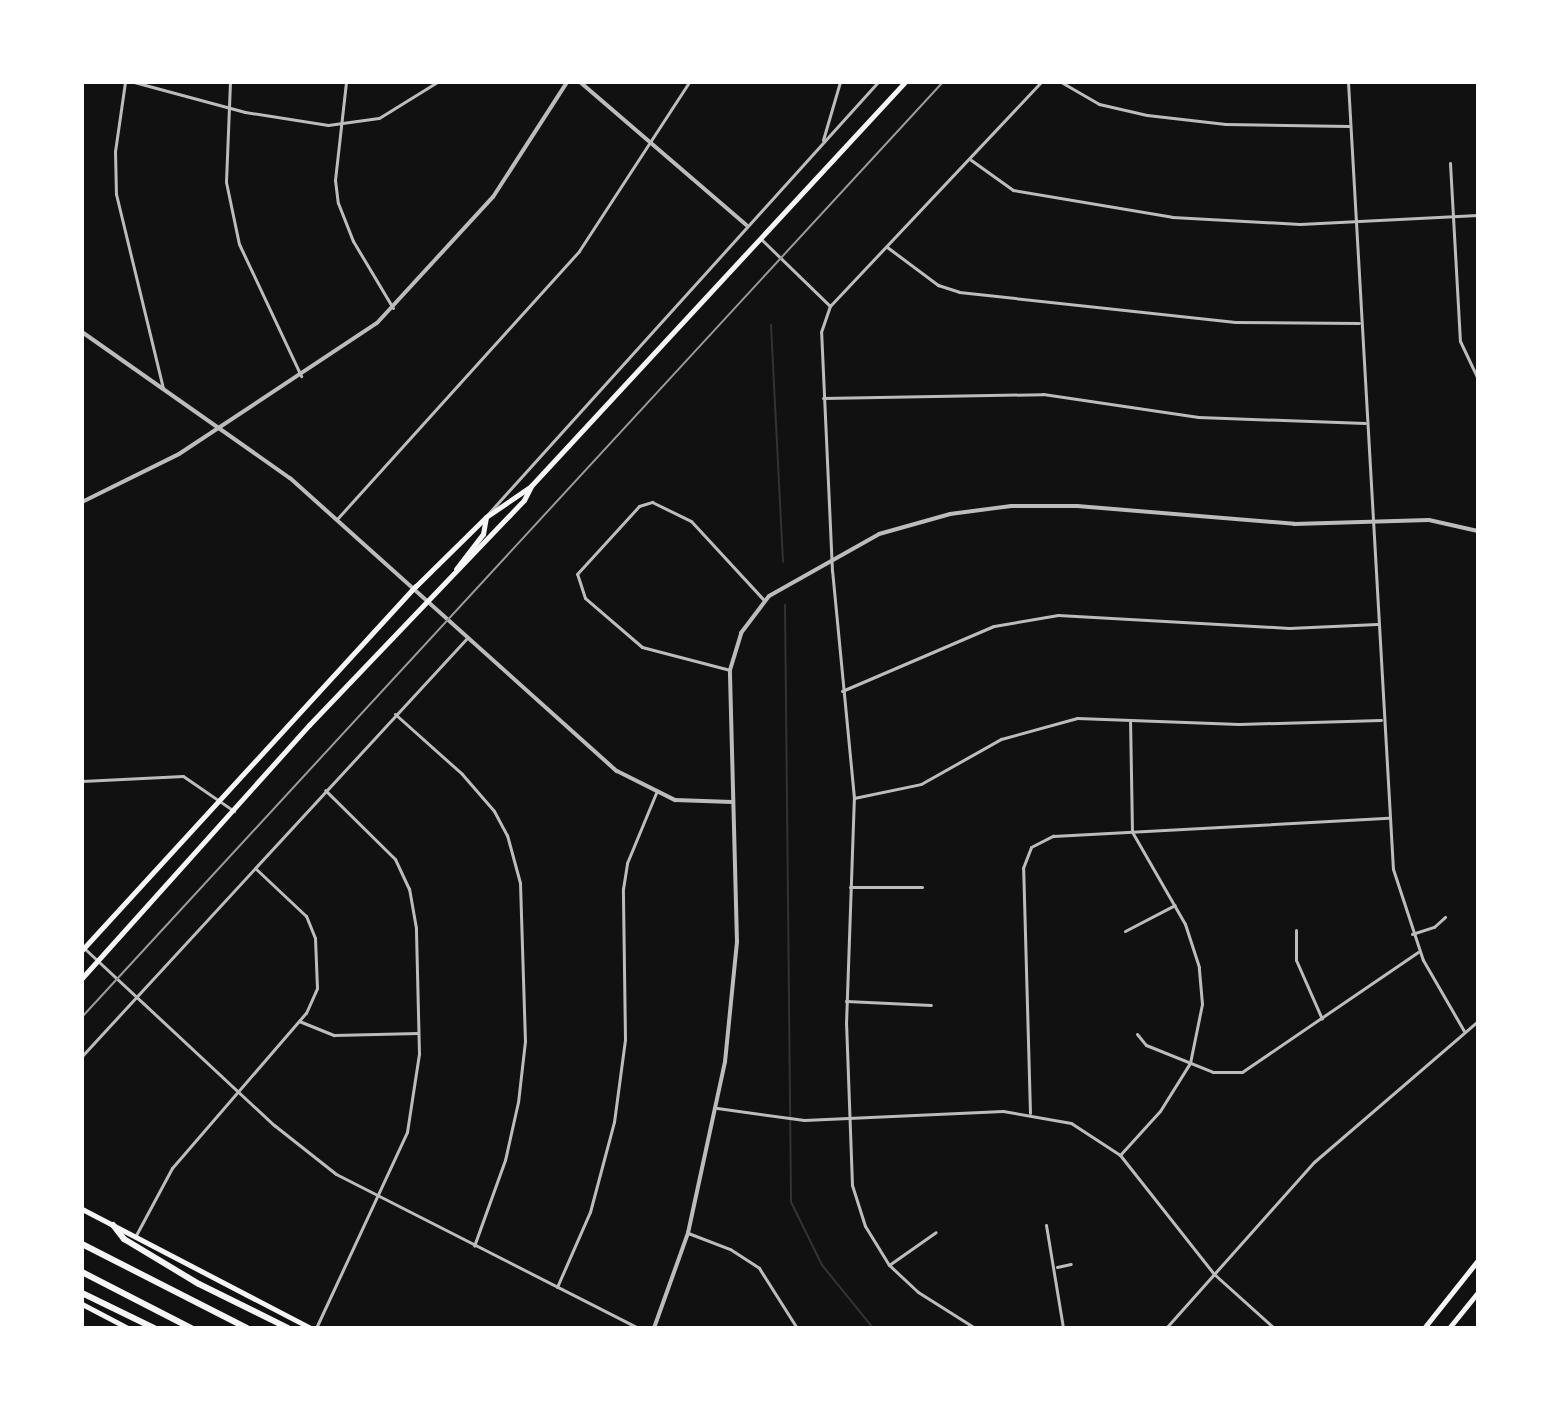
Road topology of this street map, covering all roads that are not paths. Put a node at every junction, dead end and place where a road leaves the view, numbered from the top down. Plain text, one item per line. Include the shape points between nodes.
1 (125, 82) edge
2 (134, 82) edge
3 (230, 82) edge
4 (346, 82) edge
5 (437, 82) edge
6 (567, 82) edge
7 (580, 82) edge
8 (689, 82) edge
9 (840, 82) edge
10 (878, 82) edge
11 (905, 82) edge
12 (1041, 82) edge
13 (1061, 82) edge
14 (1348, 82) edge
15 (228, 108) junction
16 (340, 124) junction
17 (1350, 126) junction
18 (653, 143) junction
19 (822, 143) junction
20 (969, 159) junction
21 (1450, 163) dead end
22 (1478, 215) edge
23 (1453, 218) junction
24 (1355, 222) junction
25 (746, 225) junction
26 (761, 239) junction
27 (887, 247) junction
28 (830, 306) junction
29 (393, 308) junction
30 (1361, 323) junction
31 (82, 332) edge
32 (301, 376) junction
33 (1478, 379) edge
34 (164, 392) junction
35 (823, 398) junction
36 (1366, 423) junction
37 (219, 428) junction
38 (531, 486) junction
39 (82, 502) edge
40 (486, 517) junction
41 (337, 519) junction
42 (1372, 522) junction
43 (1478, 531) edge
44 (831, 557) junction
45 (455, 573) junction
46 (416, 586) junction
47 (431, 600) junction
48 (764, 600) junction
49 (1377, 624) junction
50 (468, 638) junction
51 (730, 670) junction
52 (842, 691) junction
53 (395, 714) junction
54 (1130, 720) junction
55 (1383, 720) junction
56 (82, 781) edge
57 (325, 790) junction
58 (656, 793) junction
59 (218, 798) junction
60 (854, 798) junction
61 (732, 802) junction
62 (234, 811) junction
63 (1389, 817) junction
64 (1132, 832) junction
65 (255, 868) junction
66 (850, 887) junction
67 (922, 887) dead end
68 (1176, 905) junction
69 (1445, 917) dead end
70 (1296, 930) dead end
71 (1125, 931) dead end
72 (1412, 934) junction
73 (83, 949) edge
74 (1419, 951) junction
75 (97, 960) junction
76 (82, 978) edge
77 (135, 998) junction
78 (846, 1001) junction
79 (931, 1005) dead end
80 (1322, 1019) junction
81 (299, 1021) junction
82 (1478, 1021) edge
83 (1464, 1031) junction
84 (418, 1033) junction
85 (1137, 1034) dead end
86 (82, 1056) edge
87 (1190, 1063) junction
88 (236, 1090) junction
89 (717, 1108) junction
90 (1030, 1113) junction
91 (846, 1119) junction
92 (1120, 1155) junction
93 (379, 1198) junction
94 (82, 1209) edge
95 (113, 1225) junction
96 (1046, 1225) dead end
97 (936, 1232) dead end
98 (688, 1233) junction
99 (135, 1237) junction
100 (82, 1244) edge
101 (474, 1246) junction
102 (1478, 1260) edge
103 (1071, 1264) dead end
104 (889, 1265) junction
105 (1057, 1267) junction
106 (82, 1272) edge
107 (1214, 1274) junction
108 (557, 1287) junction
109 (1478, 1292) edge
110 (82, 1293) edge
111 (82, 1304) edge
112 (128, 1328) edge
113 (154, 1328) edge
114 (191, 1328) edge
115 (247, 1328) edge
116 (288, 1328) edge
117 (313, 1328) edge
118 (638, 1328) edge
119 (654, 1328) edge
120 (796, 1328) edge
121 (975, 1328) edge
122 (1063, 1328) edge
123 (1166, 1328) edge
124 (1274, 1328) edge
125 (1424, 1328) edge
126 (1449, 1328) edge

1 - 34 street via 115,151 116,194 122,237
2 - 15 street
3 - 15 street
4 - 16 street
5 - 16 street via 379,118
6 - 29 street via 493,197
7 - 18 street
8 - 18 street
9 - 19 street
10 - 19 street
11 - 26 main road
12 - 20 street
13 - 17 street via 1099,104 1158,117
14 - 17 street
15 - 16 street via 294,122
15 - 32 street via 226,182 239,244
16 - 29 street via 335,180 342,217
17 - 24 street
18 - 25 street
18 - 41 street via 570,262
19 - 25 street
20 - 24 street via 1013,190 1047,200 1232,223
20 - 27 street
21 - 23 street
22 - 23 street
23 - 24 street
23 - 33 street via 1460,341
24 - 30 street
25 - 40 street via 489,506
26 - 28 street
26 - 38 main road
27 - 28 street
27 - 30 street via 938,285 959,292 1235,322
28 - 35 street via 821,332
29 - 32 street
30 - 36 street
31 - 34 street
32 - 37 street
34 - 37 street
35 - 36 street via 1043,394 1198,417
35 - 44 street
36 - 42 street
37 - 39 street
37 - 41 street
38 - 40 main road
38 - 45 main road
40 - 45 main road via 483,534
40 - 46 main road
41 - 46 street
42 - 43 street via 1429,520
42 - 44 street via 1248,523 1077,506 1011,506 921,521
42 - 49 street
44 - 48 street
44 - 52 street
45 - 47 main road
46 - 47 street
46 - 59 main road
47 - 50 street
47 - 62 main road
48 - 51 street via 741,633
48 - 51 street via 705,533 652,502 639,506 579,569 578,589 642,647
49 - 52 street via 1289,628 1058,615 994,626
49 - 55 street
50 - 53 street
50 - 58 street via 600,758
51 - 61 street
52 - 60 street
53 - 57 street
53 - 101 street via 462,774 494,811 507,835 520,883 523,1063 505,1160
54 - 55 street
54 - 60 street via 1077,718 1032,727 921,784
54 - 64 street
55 - 63 street
56 - 59 street via 183,776
57 - 65 street
57 - 84 street via 395,859 409,889 416,928
58 - 61 street via 698,803
58 - 108 street via 627,863 623,889 625,1040 614,1122 590,1212
59 - 62 street
59 - 73 main road
60 - 66 street
61 - 89 street via 737,942
62 - 75 main road
63 - 64 street
63 - 72 street via 1393,869
64 - 68 street
64 - 90 street via 1053,836 1031,847 1026,857
65 - 77 street
65 - 81 street via 299,908 315,938 317,988
66 - 67 street
66 - 78 street
68 - 71 street
68 - 87 street via 1201,984 1200,1025
69 - 72 street
70 - 80 street via 1296,960
72 - 74 street
73 - 75 street
74 - 80 street
74 - 83 street
75 - 76 main road
75 - 77 street
77 - 86 street
77 - 88 street
78 - 79 street
78 - 91 street
80 - 87 street via 1242,1072 1213,1072
81 - 84 street via 325,1034
81 - 88 street
82 - 83 street
83 - 107 street via 1314,1162
84 - 93 street via 410,1120
85 - 87 street via 1146,1045
87 - 92 street via 1160,1111
88 - 93 street via 291,1140
88 - 99 street via 172,1168
89 - 91 street via 779,1118
89 - 98 street
90 - 91 street
90 - 92 street via 1071,1123
91 - 104 street via 856,1206
92 - 107 street
93 - 101 street
93 - 117 street
94 - 95 main road
95 - 99 main road
95 - 116 highway via 124,1239 199,1284
96 - 105 street
97 - 104 street
98 - 119 street
98 - 120 street via 751,1262
99 - 117 main road
100 - 115 highway
101 - 108 street
102 - 125 main road
103 - 105 street
104 - 121 street via 929,1300
105 - 122 street
106 - 114 highway
107 - 123 street
107 - 124 street
108 - 118 street
109 - 126 main road
110 - 113 highway
111 - 112 main road

